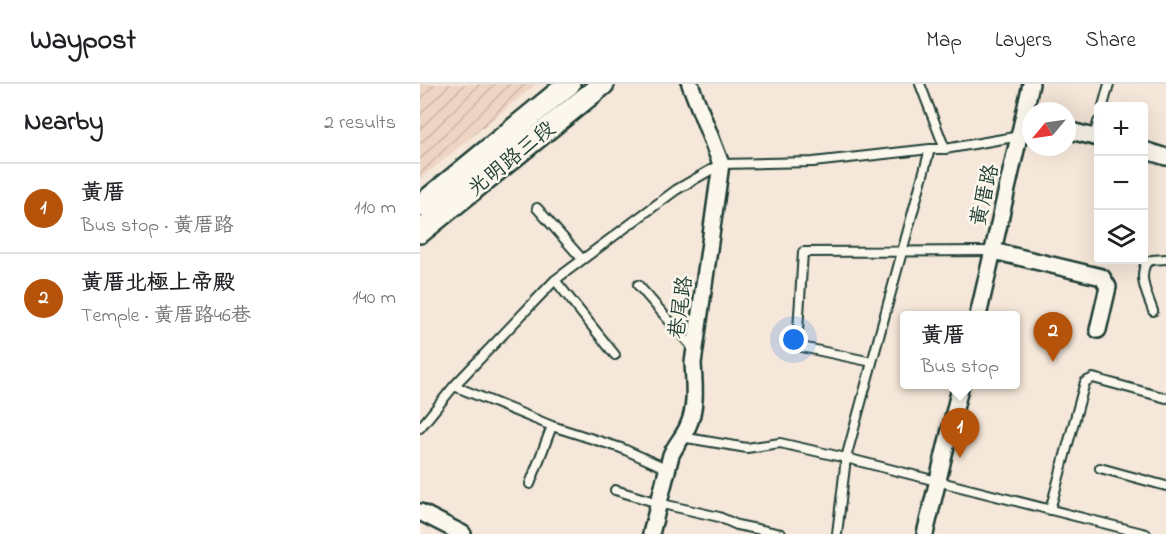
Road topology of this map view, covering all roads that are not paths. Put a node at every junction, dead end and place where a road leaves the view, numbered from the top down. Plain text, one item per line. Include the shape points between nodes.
1 (569, 84) edge
2 (603, 84) edge
3 (690, 84) edge
4 (920, 84) edge
5 (1031, 84) edge
6 (1109, 84) edge
7 (1029, 102) edge
8 (1104, 102) edge
9 (1076, 131) edge
10 (1094, 132) edge
11 (1022, 136) edge
12 (1022, 146) edge
13 (930, 149) junction
14 (945, 149) junction
15 (1148, 152) edge
16 (1166, 157) edge
17 (721, 164) junction
18 (420, 206) edge
19 (537, 208) dead end
20 (420, 232) edge
21 (903, 250) junction
22 (993, 251) junction
23 (582, 259) junction
24 (1166, 259) edge
25 (555, 280) junction
26 (638, 285) dead end
27 (979, 311) edge
28 (1153, 312) dead end
29 (1098, 330) dead end
30 (695, 350) junction
31 (615, 355) dead end
32 (872, 362) junction
33 (454, 386) junction
34 (960, 389) edge
35 (1166, 398) edge
36 (552, 426) junction
37 (420, 429) edge
38 (681, 437) junction
39 (846, 458) junction
40 (1100, 468) dead end
41 (668, 470) junction
42 (937, 482) junction
43 (530, 484) dead end
44 (1166, 486) edge
45 (615, 490) dead end
46 (658, 503) junction
47 (1050, 510) junction
48 (420, 512) edge
49 (463, 534) edge
50 (651, 534) edge
51 (780, 534) edge
52 (837, 534) edge
53 (925, 534) edge
54 (1146, 534) edge

1 - 18 street, 光明路三段
2 - 20 street, 光明路三段
3 - 17 street, 巷尾路
4 - 14 lane
5 - 7 street, 黃厝路
6 - 8 lane
9 - 10 street
11 - 14 lane
12 - 22 street, 黃厝路
13 - 14 lane
13 - 17 lane via 813,162
13 - 21 lane
15 - 16 street
17 - 23 lane via 676,190
17 - 30 street, 巷尾路
19 - 23 lane
21 - 22 lane
21 - 32 lane
21 - 32 lane via 803,252 797,346
22 - 27 street, 黃厝路
22 - 29 street via 1102,278 1108,287
23 - 25 lane
24 - 28 lane via 1152,260 1143,269 1142,278
25 - 31 lane
25 - 33 lane
26 - 30 lane
30 - 38 street, 巷尾路 via 692,415
32 - 39 lane
33 - 36 lane
33 - 37 lane
34 - 42 street
35 - 47 lane via 1093,378 1085,382
36 - 41 lane via 621,448
36 - 43 lane
38 - 39 lane via 747,448 780,443
38 - 41 street, 巷尾路
39 - 42 lane
39 - 52 lane
40 - 44 lane
41 - 46 street, 巷尾路
42 - 47 lane
42 - 53 street
45 - 46 lane
46 - 50 street, 巷尾路
46 - 51 lane
47 - 54 lane
48 - 49 street

